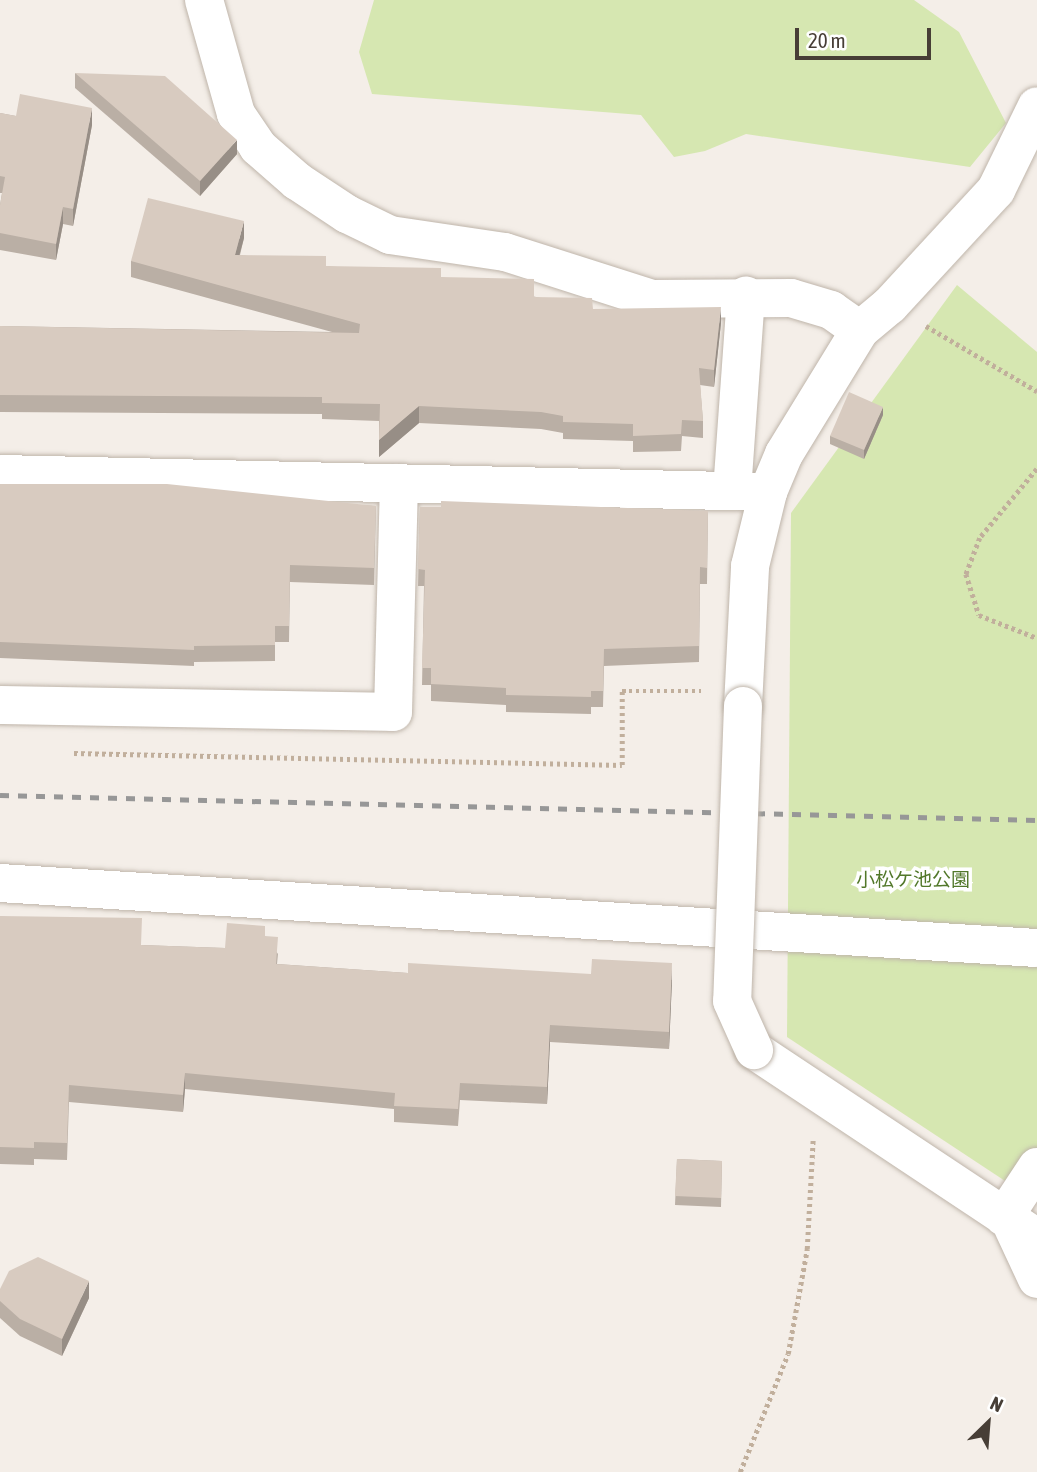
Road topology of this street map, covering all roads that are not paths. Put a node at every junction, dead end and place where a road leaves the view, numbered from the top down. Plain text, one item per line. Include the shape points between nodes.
1 (204, 0) edge
2 (1037, 106) edge
3 (746, 296) junction
4 (860, 330) junction
5 (0, 474) edge
6 (398, 483) junction
7 (750, 491) junction
8 (0, 705) edge
9 (0, 883) edge
10 (1037, 948) edge
11 (1037, 1167) edge
12 (1017, 1225) edge
13 (1037, 1279) edge

1 - 3 street via 236,114 258,147 297,181 347,214 390,234 447,247 505,252 652,299
2 - 4 street via 996,190
3 - 4 street via 791,298 831,310
3 - 7 street
4 - 7 street
5 - 6 street
6 - 7 street
6 - 8 street via 393,712
7 - 12 street, bridge via 732,1001 754,1050
9 - 10 street
11 - 12 street
12 - 13 street

